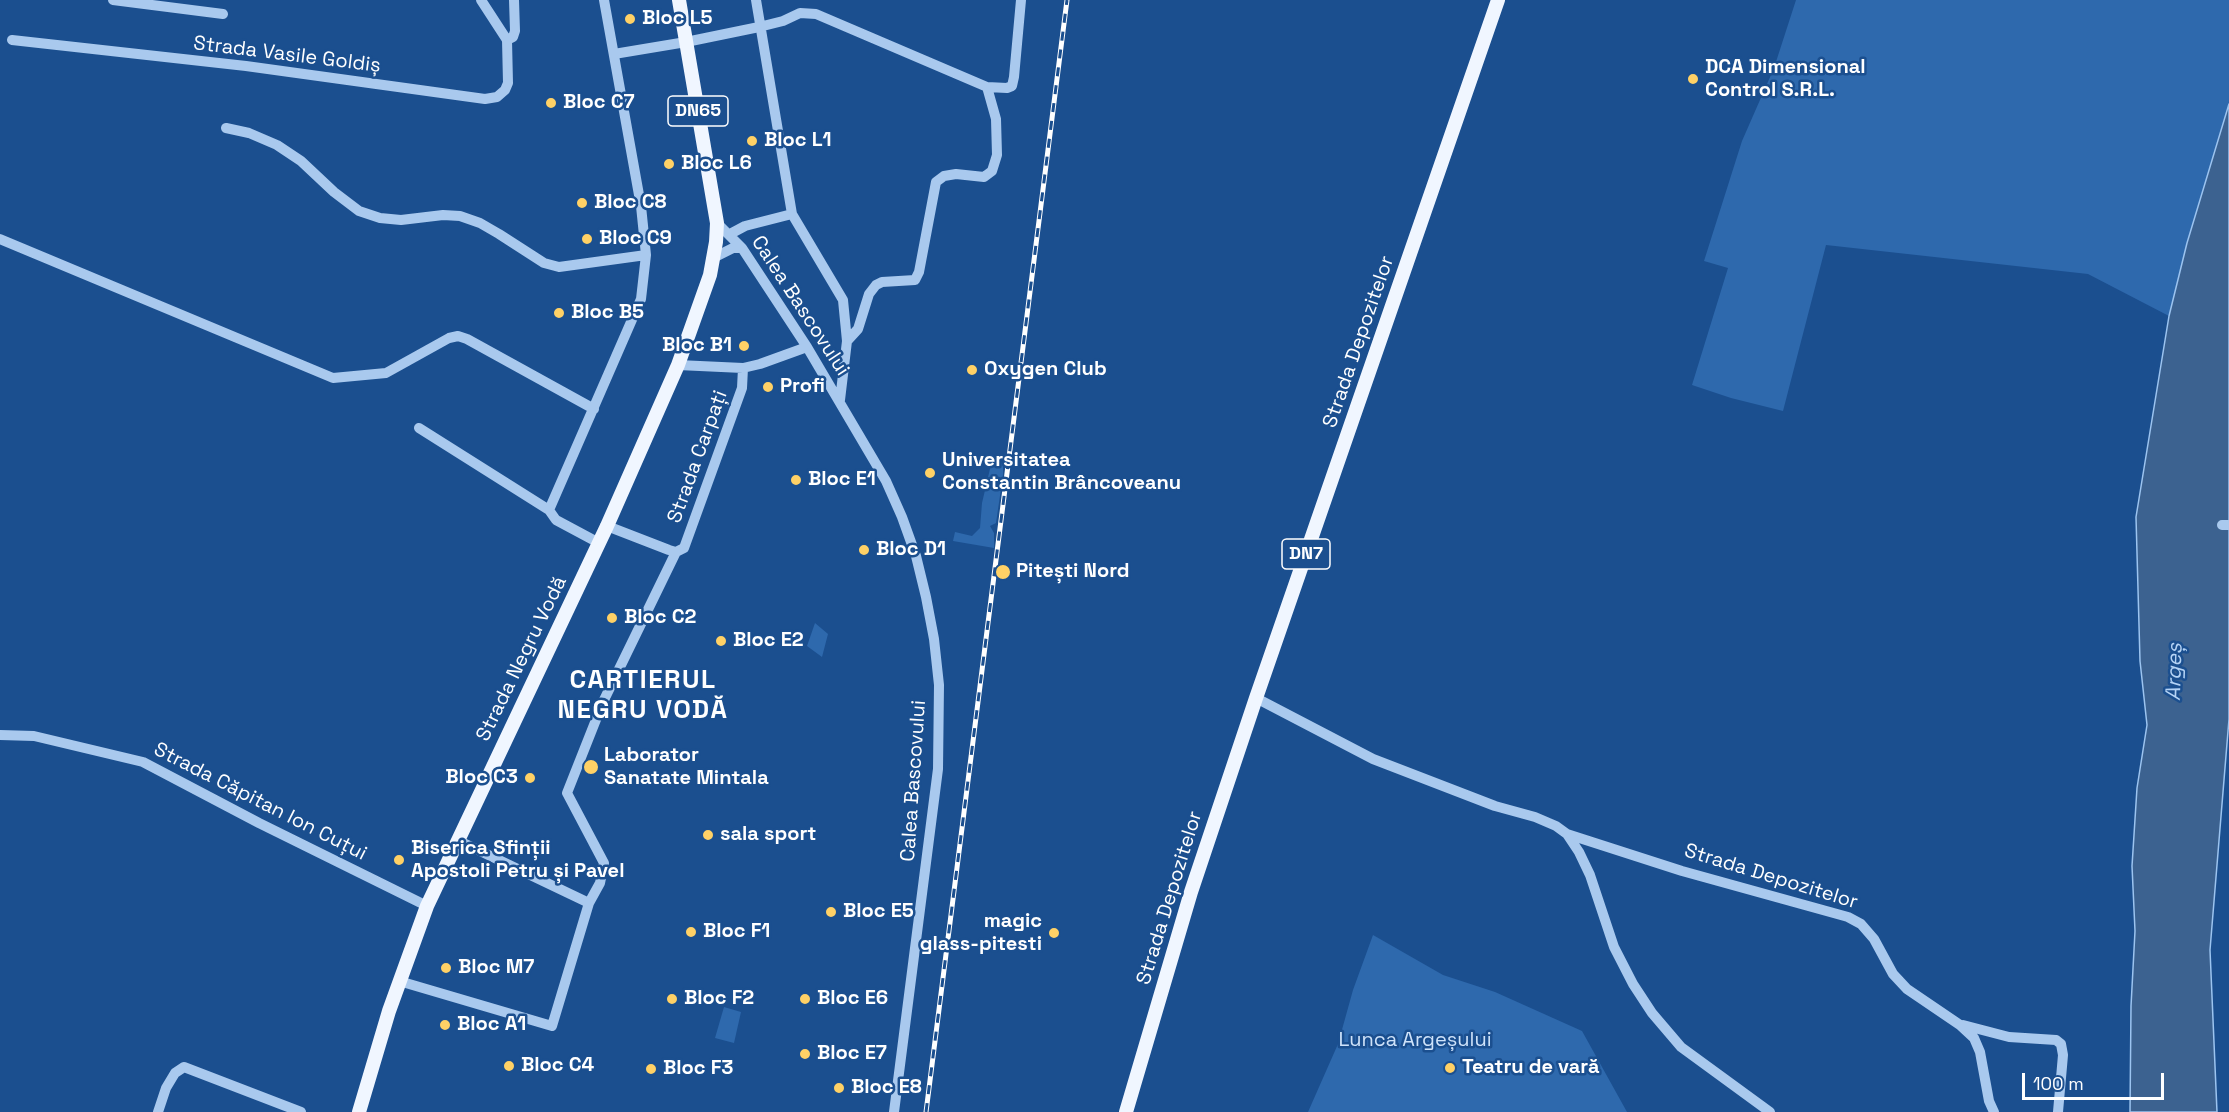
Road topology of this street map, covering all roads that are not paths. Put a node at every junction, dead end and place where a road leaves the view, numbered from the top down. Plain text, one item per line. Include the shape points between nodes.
1 (113, 0) edge
2 (481, 0) edge
3 (514, 0) edge
4 (604, 0) edge
5 (679, 0) edge
6 (756, 0) edge
7 (1022, 0) edge
8 (1498, 0) edge
9 (223, 14) dead end
10 (759, 27) junction
11 (12, 40) dead end
12 (507, 40) junction
13 (686, 42) junction
14 (614, 54) junction
15 (987, 87) junction
16 (226, 128) dead end
17 (792, 214) junction
18 (717, 223) junction
19 (730, 234) junction
20 (0, 239) edge
21 (742, 248) junction
22 (646, 255) junction
23 (713, 258) junction
24 (847, 341) junction
25 (807, 347) junction
26 (678, 365) junction
27 (743, 368) junction
28 (840, 400) junction
29 (594, 409) junction
30 (419, 428) dead end
31 (549, 510) junction
32 (607, 526) junction
33 (599, 543) junction
34 (676, 552) junction
35 (1256, 698) junction
36 (0, 735) edge
37 (1567, 834) junction
38 (457, 840) junction
39 (589, 903) junction
40 (427, 906) junction
41 (399, 981) junction
42 (1960, 1025) junction
43 (158, 1112) edge
44 (301, 1112) edge
45 (359, 1112) edge
46 (894, 1112) edge
47 (1126, 1112) edge
48 (1770, 1112) edge
49 (1994, 1112) edge
50 (2058, 1112) edge

1 - 9 street
2 - 12 street
3 - 12 street via 515,31
4 - 14 street
5 - 13 main road, DN65
6 - 10 street
7 - 15 street via 1012,86
8 - 35 main road, Strada Depozitelor / DN7
10 - 13 street
10 - 15 street via 800,13 816,14
10 - 17 street
11 - 12 street, Strada Vasile Goldiș via 246,66 485,99 497,97 508,82
13 - 14 street
13 - 18 main road, DN65
14 - 22 street
15 - 24 street via 996,119 997,155 992,171 984,177 956,174 936,182 915,280 876,285 869,294 858,329
16 - 22 street via 277,145 359,211 380,218 460,216 480,223 543,263 559,267
17 - 19 street via 745,226
17 - 24 street via 843,300
18 - 19 street, Calea Bascovului
18 - 23 main road, Strada Negru Vodă
19 - 21 street, Calea Bascovului
20 - 29 street via 333,378 386,373 458,336
21 - 23 street
21 - 25 street, Calea Bascovului
22 - 29 street via 641,299
23 - 26 main road, Strada Negru Vodă
24 - 28 street
25 - 27 street, Strada Carpați
25 - 28 street, Calea Bascovului
26 - 27 street, Strada Carpați
26 - 32 main road, Strada Negru Vodă
27 - 34 street, Strada Carpați via 742,388 684,548
28 - 46 street, Calea Bascovului via 886,481 906,526 926,597 939,685 938,769
29 - 31 street
30 - 31 street
31 - 33 street via 556,520
32 - 33 main road, Strada Negru Vodă
32 - 34 street, Strada Carpați
33 - 38 main road, Strada Negru Vodă
34 - 39 street via 603,702 567,792 604,862 600,883
35 - 37 street, Strada Depozitelor via 1373,759 1495,806 1535,817
35 - 47 main road, Strada Depozitelor / DN7 via 1191,892
36 - 40 street, Strada Căpitan Ion Cuțui via 34,736 143,762
37 - 42 street, Strada Depozitelor via 1848,917 1861,924 1874,939 1893,974 1907,989
37 - 48 street, Strada Depozitelor via 1590,875 1614,947 1652,1013 1681,1047
38 - 39 street
38 - 40 main road, Strada Negru Vodă
39 - 41 street via 552,1026
40 - 41 main road, Strada Negru Vodă
41 - 45 main road, Strada Negru Vodă
42 - 49 street via 1974,1038 1980,1052
42 - 50 street via 2009,1037 2056,1040 2061,1044
43 - 44 street via 166,1088 184,1067

